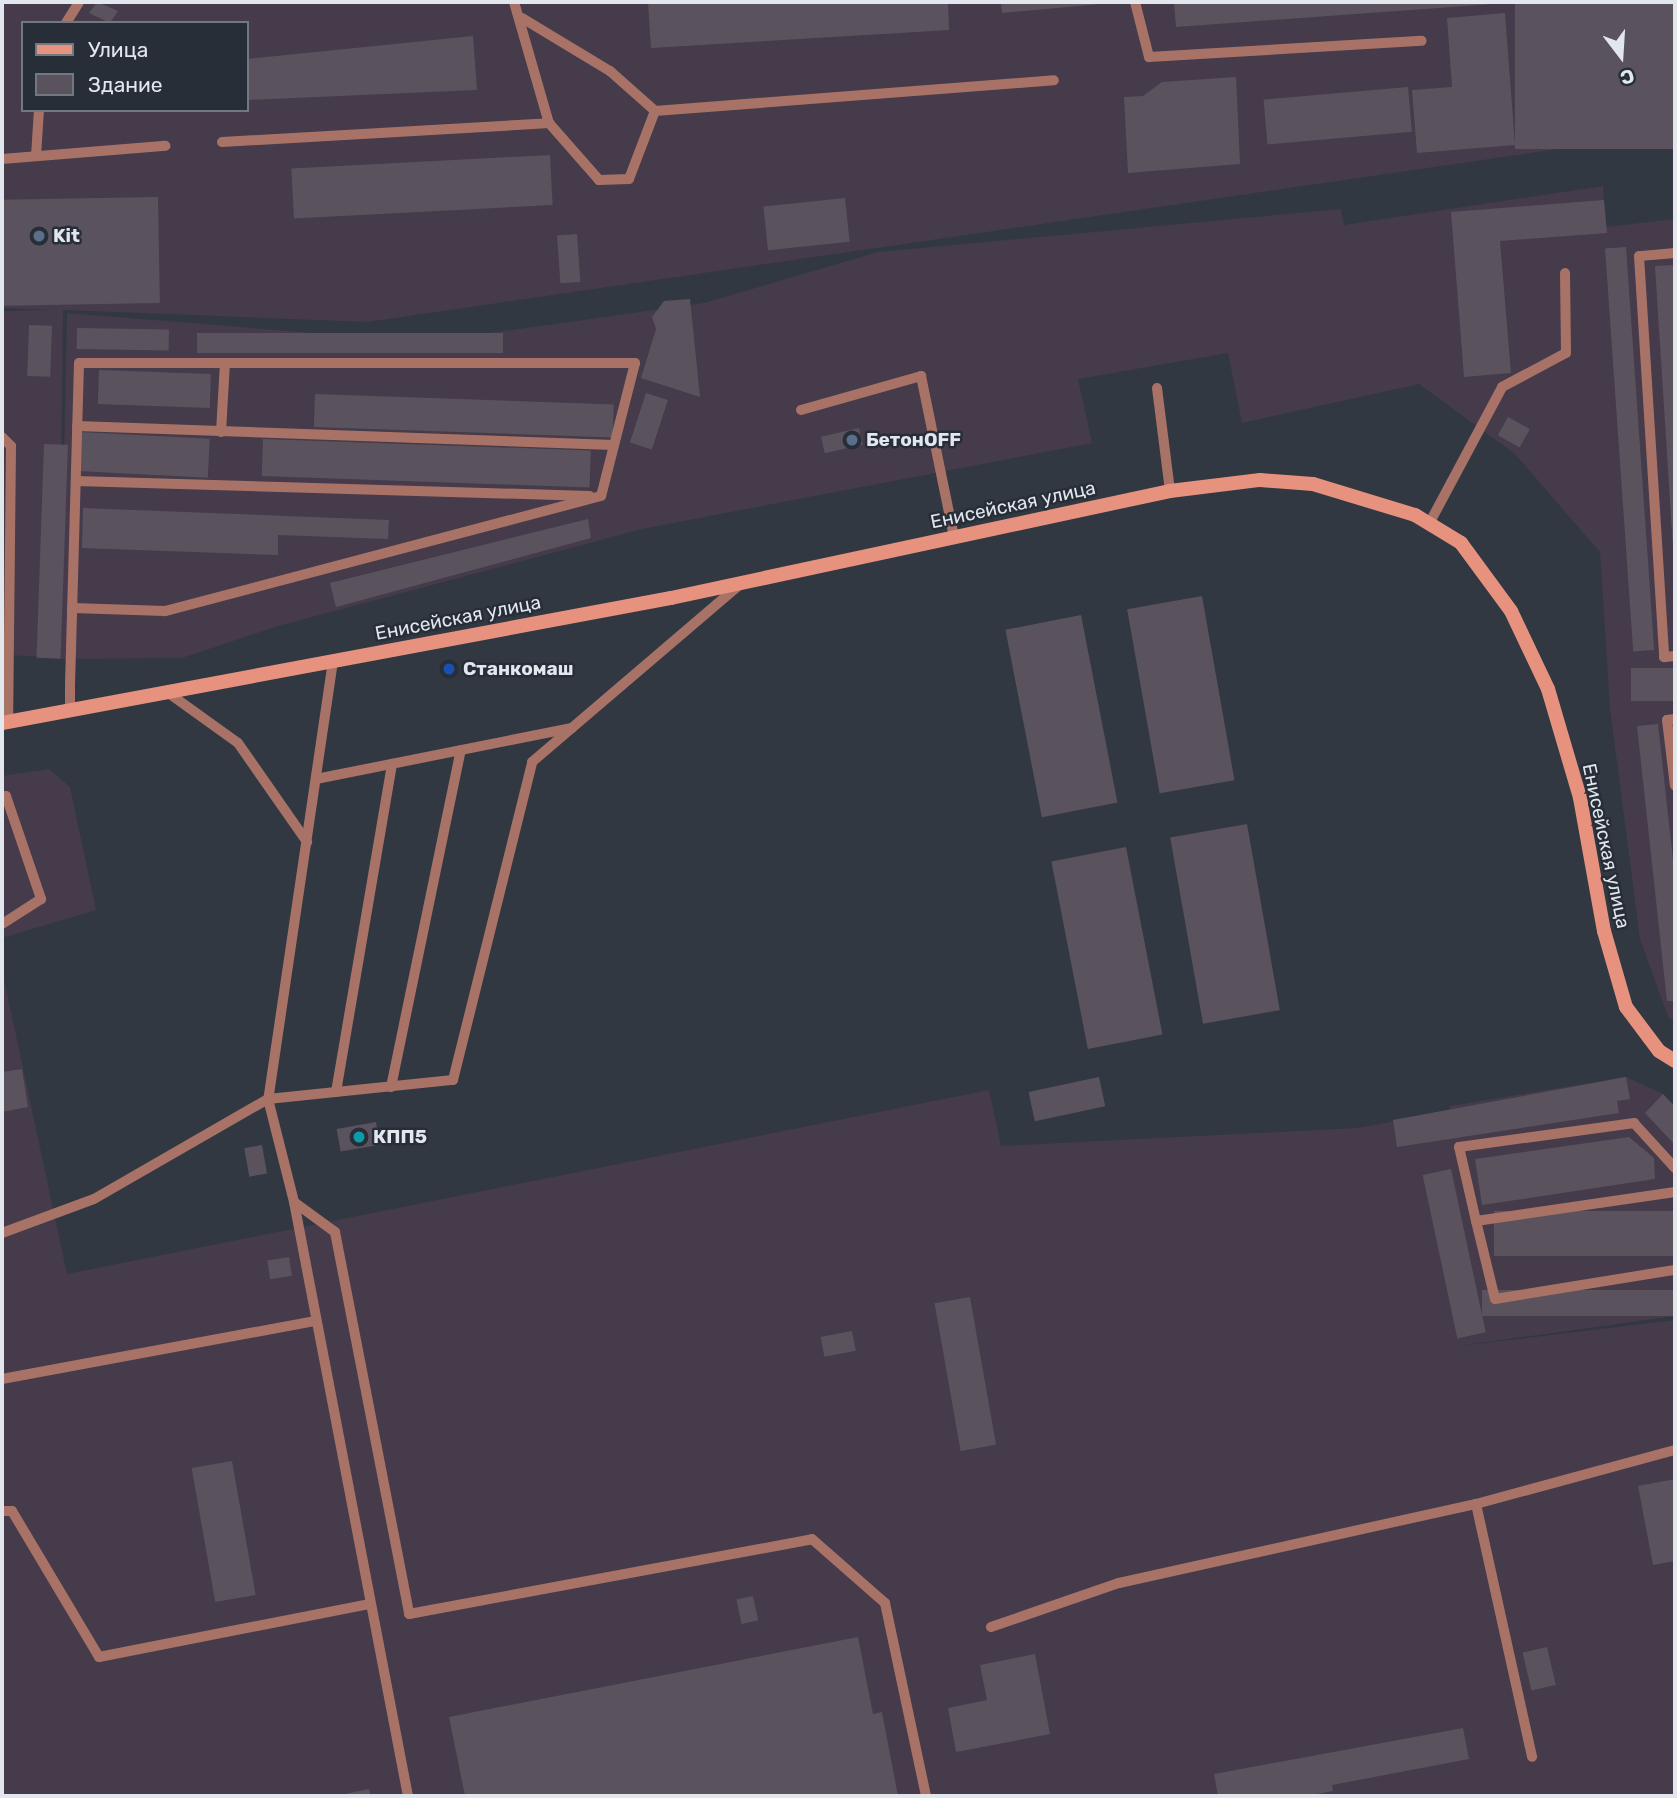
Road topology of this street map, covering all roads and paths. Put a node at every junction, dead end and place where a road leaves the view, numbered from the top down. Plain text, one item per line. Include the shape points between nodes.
1 (79, 2) edge
2 (514, 2) edge
3 (1135, 2) edge
4 (522, 18) junction
5 (67, 21) edge
6 (1422, 41) dead end
7 (1054, 80) dead end
8 (655, 111) junction
9 (39, 112) edge
10 (549, 123) junction
11 (222, 142) dead end
12 (165, 146) dead end
13 (36, 156) junction
14 (2, 159) edge
15 (1675, 253) edge
16 (1565, 273) dead end
17 (225, 363) junction
18 (1157, 388) dead end
19 (801, 410) dead end
20 (78, 426) junction
21 (221, 432) junction
22 (2, 437) edge
23 (614, 445) junction
24 (76, 481) junction
25 (1170, 491) junction
26 (601, 496) junction
27 (1429, 524) junction
28 (954, 537) junction
29 (742, 583) junction
30 (72, 608) junction
31 (1675, 656) edge
32 (333, 661) junction
33 (167, 692) junction
34 (70, 710) junction
35 (1675, 719) edge
36 (5, 722) edge
37 (573, 727) junction
38 (461, 750) junction
39 (391, 764) junction
40 (316, 779) junction
41 (1675, 786) edge
42 (2, 797) edge
43 (307, 842) junction
44 (2, 924) edge
45 (1675, 1061) edge
46 (391, 1087) junction
47 (336, 1093) junction
48 (268, 1099) junction
49 (1675, 1168) edge
50 (1675, 1192) edge
51 (294, 1202) junction
52 (1476, 1221) junction
53 (2, 1233) edge
54 (1675, 1270) edge
55 (316, 1321) junction
56 (2, 1380) edge
57 (1675, 1450) edge
58 (1476, 1504) junction
59 (2, 1511) edge
60 (369, 1604) junction
61 (991, 1627) dead end
62 (1532, 1757) dead end
63 (408, 1796) edge
64 (926, 1796) edge

1 - 5 lane
2 - 4 lane
3 - 6 lane via 1149,57
4 - 8 lane via 610,71
4 - 10 lane
7 - 8 lane
8 - 10 lane via 629,178 599,180
9 - 13 lane
10 - 11 lane
12 - 13 lane
13 - 14 lane
15 - 31 lane via 1639,256 1664,657
16 - 27 lane via 1566,353 1502,387
17 - 20 lane via 79,363
17 - 21 lane
17 - 23 lane via 635,363
18 - 25 lane
19 - 28 lane via 921,376
20 - 21 lane
20 - 24 lane
21 - 23 lane
22 - 36 lane via 11,446
23 - 26 lane
24 - 26 lane
24 - 30 lane
25 - 27 street, Енисейская улица via 1260,480 1313,484 1363,495
25 - 28 street, Енисейская улица
26 - 30 lane via 164,611
27 - 45 street, Енисейская улица via 1461,543 1489,575 1548,689 1580,798 1604,931 1626,1007 1649,1041
28 - 29 street, Енисейская улица
29 - 32 street, Енисейская улица
29 - 37 lane
30 - 34 lane
32 - 33 street, Енисейская улица
32 - 40 lane
33 - 34 street, Енисейская улица
33 - 43 lane via 238,743
34 - 36 street, Енисейская улица
35 - 41 lane via 1667,720
37 - 38 lane
37 - 46 lane via 532,762 453,1080
38 - 39 lane
38 - 46 lane
39 - 40 lane
39 - 47 lane
40 - 43 lane
42 - 44 lane via 6,796 41,900
43 - 48 lane
46 - 47 lane
47 - 48 lane
48 - 51 lane
48 - 53 lane via 94,1199
49 - 52 lane via 1633,1123 1459,1147
50 - 52 lane
51 - 55 lane
51 - 64 lane via 335,1232 409,1614 811,1539 886,1604
52 - 54 lane via 1494,1299
55 - 56 lane
55 - 60 lane
57 - 58 lane
58 - 61 lane via 1119,1583
58 - 62 lane
59 - 60 lane via 12,1511 99,1657
60 - 63 lane

